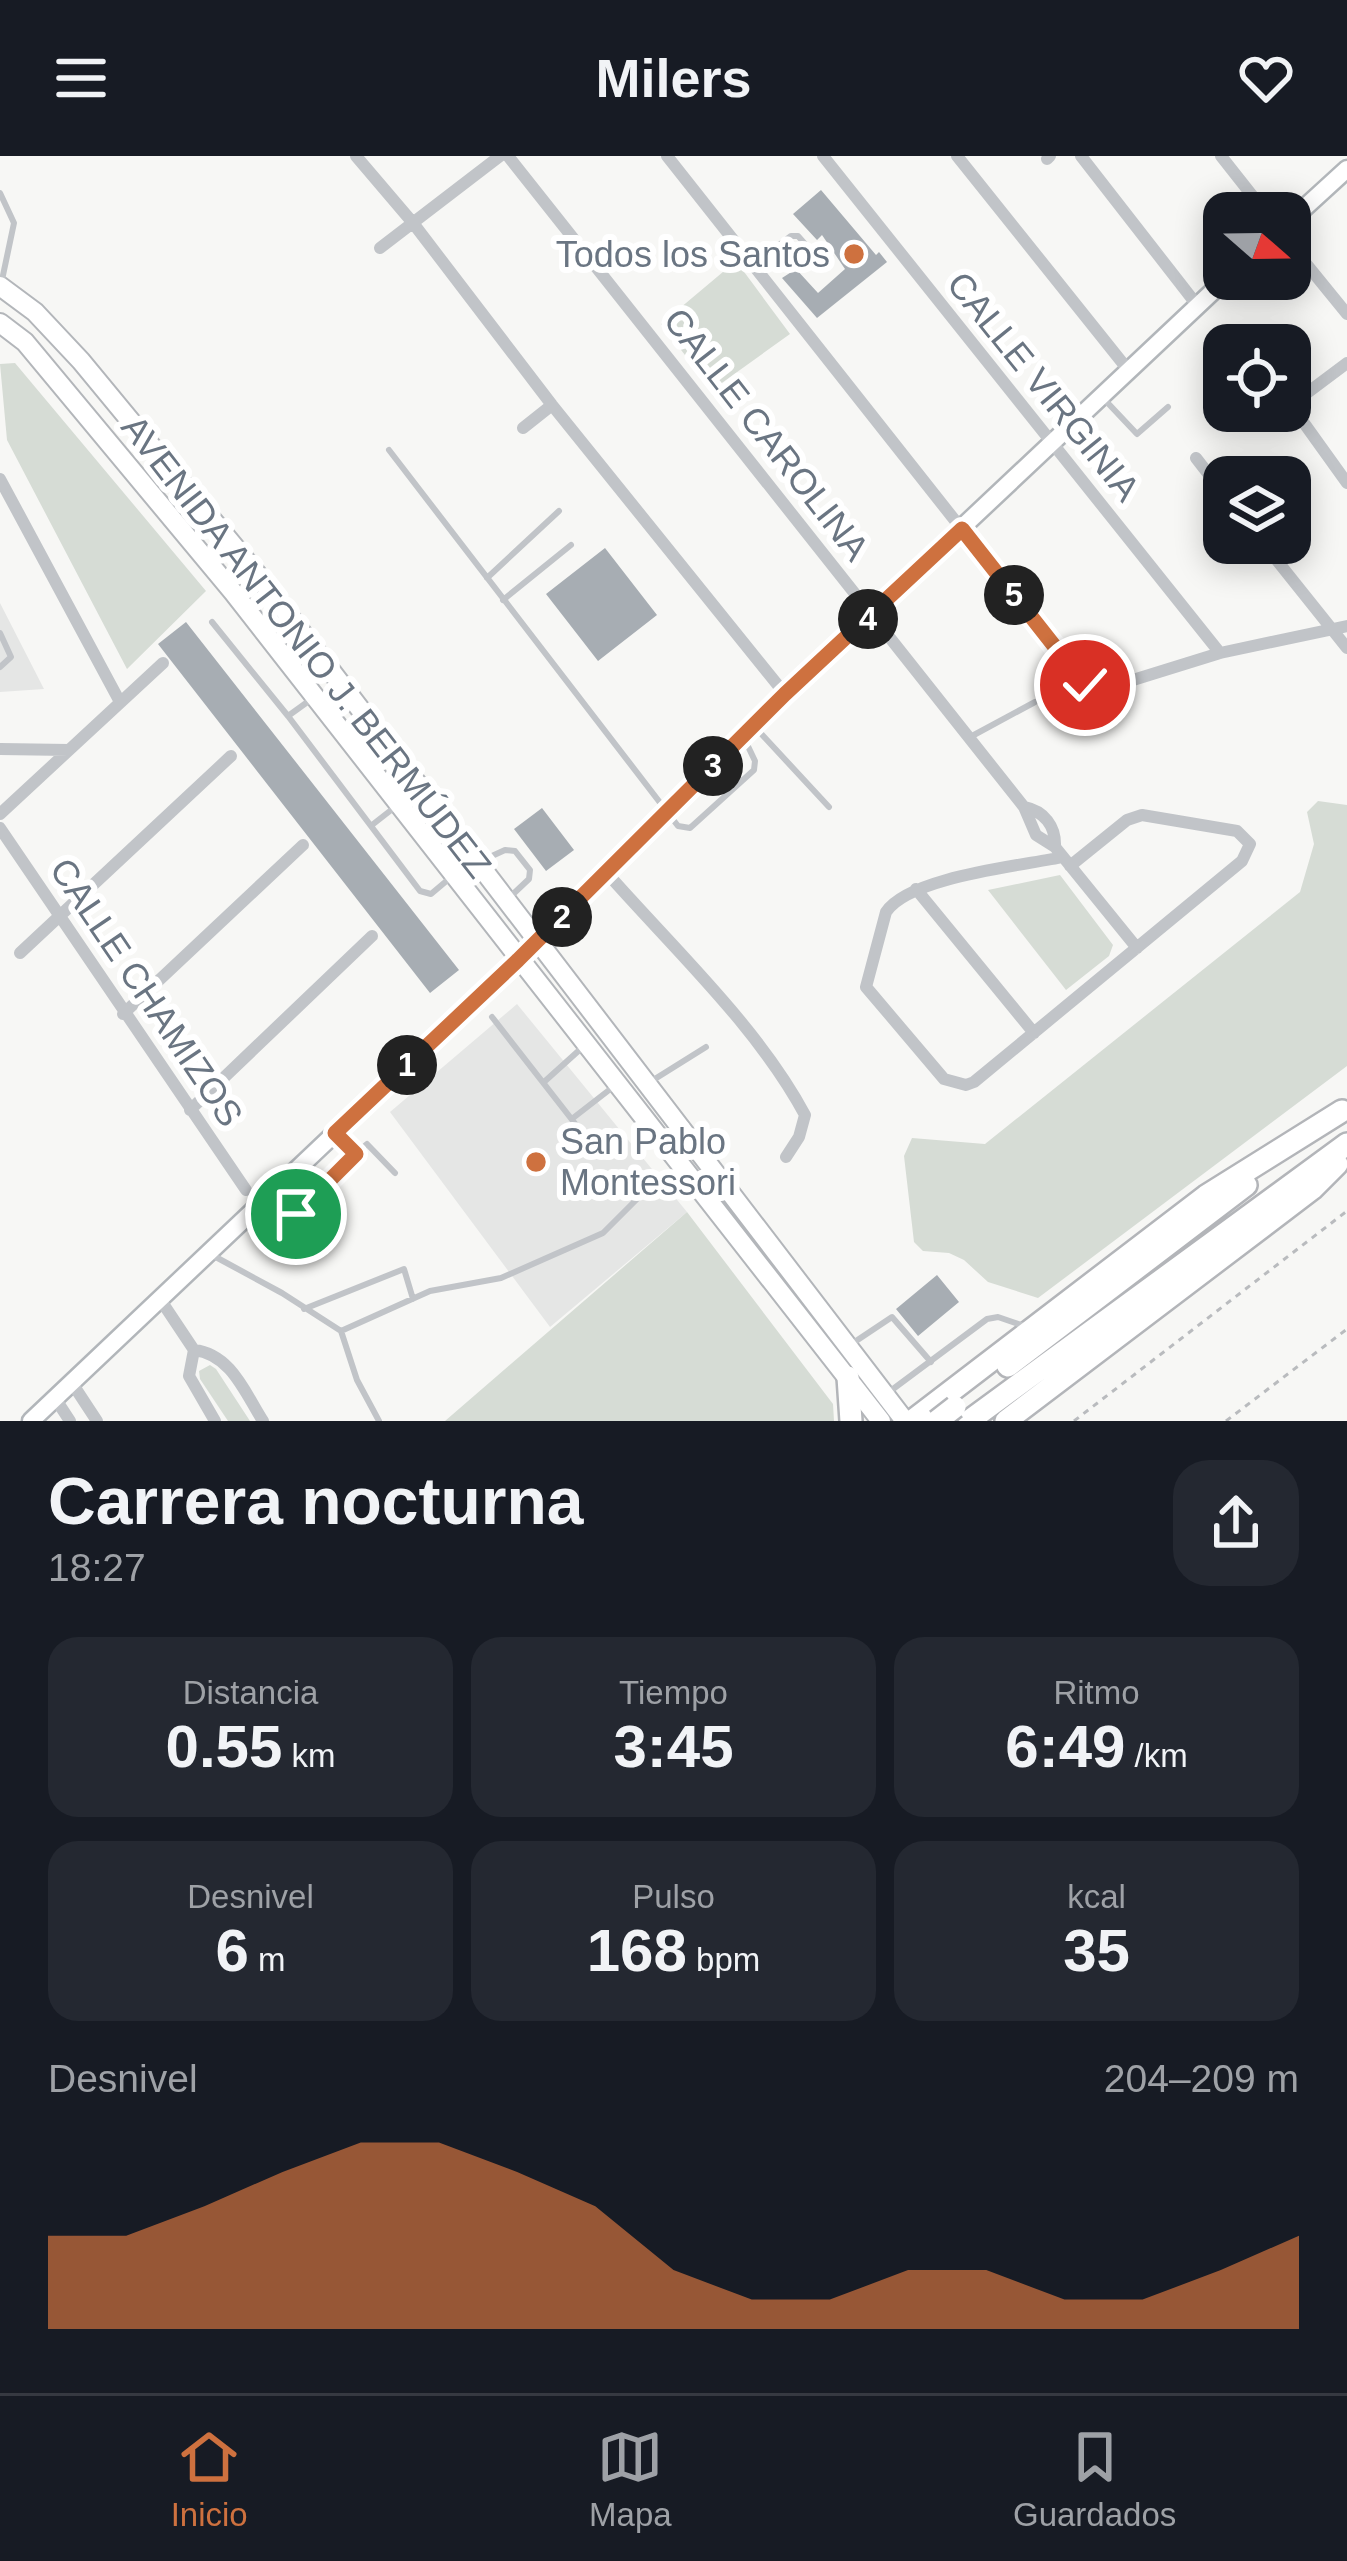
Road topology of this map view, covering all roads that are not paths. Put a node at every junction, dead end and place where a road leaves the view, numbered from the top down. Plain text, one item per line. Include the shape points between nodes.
1 (356, 156) edge
2 (504, 156) edge
3 (667, 156) edge
4 (823, 156) edge
5 (957, 156) edge
6 (1082, 156) edge
7 (1221, 156) edge
8 (1347, 169) edge
9 (1249, 192) edge
10 (0, 193) edge
11 (1311, 202) edge
12 (413, 223) junction
13 (380, 248) dead end
14 (820, 262) dead end
15 (754, 266) junction
16 (1311, 270) edge
17 (0, 286) edge
18 (1203, 299) edge
19 (1197, 304) junction
20 (1347, 314) edge
21 (0, 323) edge
22 (1347, 363) edge
23 (1129, 371) junction
24 (1102, 397) junction
25 (552, 405) junction
26 (1168, 407) dead end
27 (523, 428) dead end
28 (1051, 444) junction
29 (389, 450) dead end
30 (1196, 458) dead end
31 (1203, 467) edge
32 (0, 478) edge
33 (1347, 482) edge
34 (559, 511) dead end
35 (962, 529) junction
36 (571, 545) dead end
37 (1280, 564) edge
38 (486, 578) junction
39 (503, 600) junction
40 (872, 616) junction
41 (212, 622) dead end
42 (1347, 626) edge
43 (1331, 628) junction
44 (0, 633) edge
45 (1347, 648) edge
46 (1220, 653) junction
47 (163, 663) dead end
48 (0, 667) edge
49 (785, 694) junction
50 (315, 697) junction
51 (120, 702) junction
52 (1035, 702) dead end
53 (288, 716) junction
54 (748, 731) junction
55 (969, 737) junction
56 (0, 749) edge
57 (69, 750) junction
58 (231, 756) dead end
59 (398, 804) junction
60 (829, 807) dead end
61 (668, 812) junction
62 (0, 814) edge
63 (372, 825) junction
64 (0, 828) edge
65 (303, 844) dead end
66 (1062, 857) junction
67 (478, 863) junction
68 (607, 873) junction
69 (453, 876) junction
70 (916, 889) junction
71 (507, 900) junction
72 (59, 918) junction
73 (372, 936) dead end
74 (537, 941) junction
75 (1137, 948) junction
76 (20, 953) dead end
77 (518, 960) junction
78 (123, 1014) junction
79 (492, 1017) dead end
80 (1034, 1033) junction
81 (585, 1046) junction
82 (706, 1047) dead end
83 (544, 1082) junction
84 (647, 1084) junction
85 (616, 1085) junction
86 (1344, 1109) edge
87 (190, 1110) junction
88 (574, 1118) junction
89 (335, 1133) junction
90 (1347, 1148) edge
91 (598, 1153) dead end
92 (356, 1154) junction
93 (786, 1157) dead end
94 (395, 1173) dead end
95 (246, 1190) dead end
96 (638, 1198) dead end
97 (296, 1214) dead end
98 (209, 1254) junction
99 (160, 1299) junction
100 (412, 1299) junction
101 (304, 1309) junction
102 (1033, 1329) junction
103 (340, 1331) junction
104 (849, 1346) junction
105 (194, 1350) junction
106 (931, 1362) junction
107 (848, 1377) junction
108 (72, 1383) junction
109 (886, 1394) junction
110 (55, 1398) junction
111 (958, 1410) edge
112 (31, 1421) edge
113 (70, 1421) edge
114 (98, 1421) edge
115 (215, 1421) edge
116 (263, 1421) edge
117 (379, 1421) edge
118 (851, 1421) edge
119 (881, 1421) edge
120 (908, 1421) edge
121 (937, 1421) edge
122 (1006, 1421) edge

1 - 12 street
2 - 12 street
2 - 40 street, CALLE CAROLINA
3 - 15 street
4 - 28 street, CALLE VIRGINIA
5 - 23 street
6 - 19 street
7 - 9 street
8 - 11 street
10 - 17 lane via 14,223
12 - 13 street
12 - 25 street
14 - 15 lane via 791,236
15 - 35 street
16 - 20 street
17 - 67 main road, AVENIDA ANTONIO J. BERMÚDEZ via 81,361
18 - 19 street
19 - 23 street
21 - 50 main road, AVENIDA ANTONIO J. BERMÚDEZ via 25,343
22 - 33 street via 1291,405
23 - 24 street
24 - 26 lane via 1137,434
24 - 28 street
25 - 27 street
25 - 49 street
28 - 35 street
28 - 46 street, CALLE VIRGINIA
29 - 38 lane
30 - 31 street
32 - 51 street
34 - 38 lane
35 - 40 street
35 - 46 street via 1085,685 1104,689
36 - 39 lane
37 - 43 street
38 - 39 lane
39 - 61 lane
40 - 49 street
40 - 55 street, CALLE CAROLINA
41 - 53 lane
42 - 43 street
43 - 45 street
43 - 46 street
44 - 48 lane via 10,657
47 - 51 street
49 - 54 street
50 - 53 lane
50 - 59 main road, AVENIDA ANTONIO J. BERMÚDEZ
51 - 57 street
52 - 55 lane
53 - 63 lane
54 - 60 lane
54 - 61 street
54 - 61 lane via 754,770 688,829
55 - 66 street, CALLE CAROLINA via 1024,807 1045,817
56 - 57 street
57 - 62 street
58 - 72 street
59 - 63 lane
59 - 69 main road, AVENIDA ANTONIO J. BERMÚDEZ
61 - 68 street
63 - 69 lane via 420,891 431,894
64 - 72 street, CALLE CHAMIZOS
65 - 78 street
66 - 70 street
66 - 75 street, CALLE CAROLINA
66 - 75 street via 1135,816 1244,835 1245,859
67 - 71 main road, AVENIDA ANTONIO J. BERMÚDEZ
67 - 71 lane via 514,850 530,870
68 - 74 street
68 - 93 street via 795,1096 805,1115
69 - 77 main road, AVENIDA ANTONIO J. BERMÚDEZ
70 - 80 street
70 - 80 street via 886,912 868,991 956,1084 974,1082
71 - 74 main road, AVENIDA ANTONIO J. BERMÚDEZ
72 - 76 street
72 - 78 street, CALLE CHAMIZOS
73 - 87 street
74 - 77 street
74 - 84 main road, AVENIDA ANTONIO J. BERMÚDEZ
75 - 80 street
77 - 81 main road, AVENIDA ANTONIO J. BERMÚDEZ
77 - 89 street
78 - 87 street, CALLE CHAMIZOS
79 - 83 lane
81 - 83 lane
81 - 85 main road, AVENIDA ANTONIO J. BERMÚDEZ
82 - 84 lane
83 - 88 lane
84 - 104 main road, AVENIDA ANTONIO J. BERMÚDEZ
85 - 88 lane
85 - 107 main road, AVENIDA ANTONIO J. BERMÚDEZ
86 - 102 highway via 1206,1196
86 - 111 highway
87 - 95 street, CALLE CHAMIZOS
88 - 91 lane
89 - 92 lane
89 - 98 street
90 - 111 highway
90 - 122 highway via 1312,1189
92 - 94 lane via 367,1144
92 - 97 lane
96 - 100 lane via 583,1242 501,1278
98 - 99 street
98 - 101 lane
99 - 105 street
99 - 108 street
100 - 101 lane via 404,1269
100 - 103 lane
101 - 103 lane
102 - 106 lane via 992,1317
102 - 111 highway
103 - 117 lane
104 - 106 lane via 892,1317
104 - 109 main road, AVENIDA ANTONIO J. BERMÚDEZ
105 - 115 street via 189,1376
105 - 116 street via 221,1359
106 - 109 lane
107 - 118 highway
107 - 119 main road, AVENIDA ANTONIO J. BERMÚDEZ
108 - 110 street
108 - 114 street
109 - 120 main road, AVENIDA ANTONIO J. BERMÚDEZ
110 - 112 street
110 - 113 street
111 - 120 highway
111 - 121 highway, bridge

